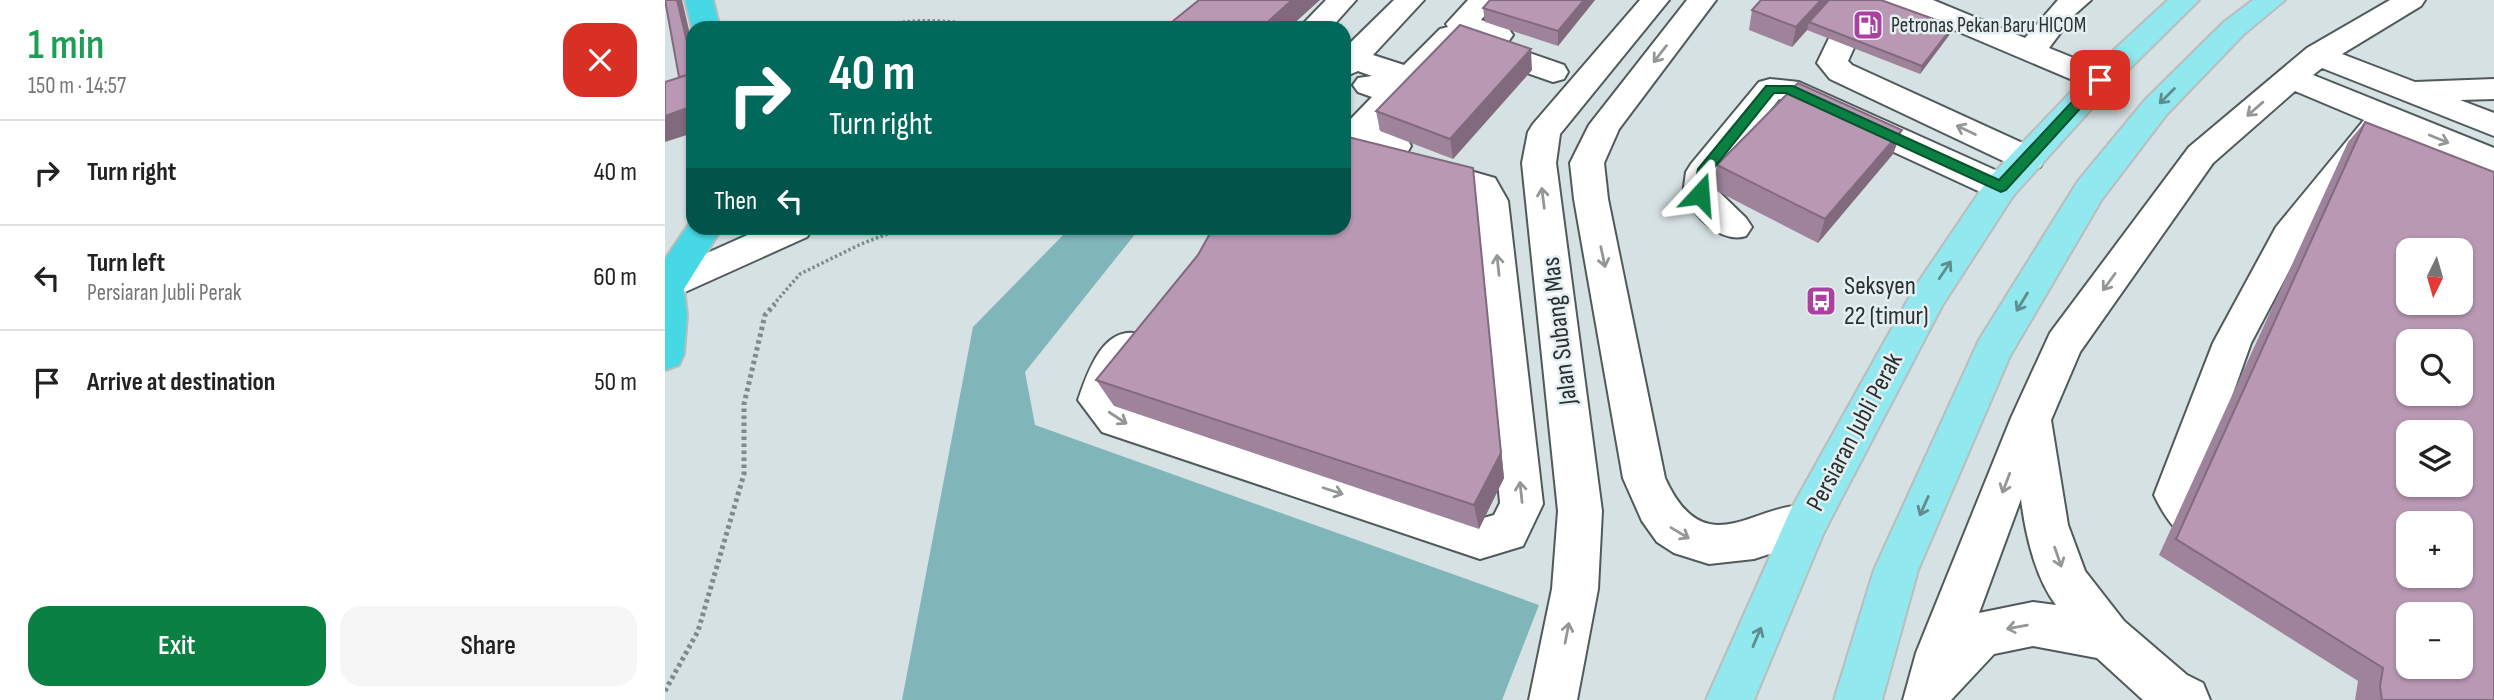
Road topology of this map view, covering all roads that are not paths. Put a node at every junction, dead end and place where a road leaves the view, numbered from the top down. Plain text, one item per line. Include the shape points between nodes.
1 (699, 0) edge
2 (1342, 0) edge
3 (1410, 0) edge
4 (1484, 0) edge
5 (1696, 0) edge
6 (1702, 0) edge
7 (2035, 0) edge
8 (2185, 0) edge
9 (2270, 0) edge
10 (2411, 0) edge
11 (1634, 5) edge
12 (2070, 5) edge
13 (1876, 6) edge
14 (704, 21) edge
15 (1321, 21) edge
16 (1841, 43) edge
17 (2031, 51) junction
18 (1351, 59) edge
19 (1351, 65) edge
20 (1351, 67) edge
21 (2305, 67) junction
22 (2100, 80) junction
23 (2494, 89) edge
24 (2392, 104) junction
25 (2494, 125) edge
26 (1351, 150) edge
27 (1411, 152) edge
28 (2028, 159) junction
29 (2494, 161) edge
30 (2001, 187) junction
31 (1734, 227) dead end
32 (699, 235) edge
33 (779, 235) edge
34 (665, 285) edge
35 (1149, 324) edge
36 (665, 354) edge
37 (2031, 418) junction
38 (1806, 523) junction
39 (2253, 563) edge
40 (2108, 637) junction
41 (1930, 691) edge
42 (2175, 697) edge
43 (1553, 700) edge
44 (1730, 700) edge
45 (1858, 700) edge

1 - 14 highway
2 - 15 street
3 - 18 street
4 - 19 street via 1461,24 1559,64 1450,36 1409,78
5 - 11 street
6 -> 38 street, Jalan Subang Mas via 1605,125 1587,163 1644,478 1654,506 1675,533 1705,545 1750,541
7 - 12 street
8 - 22 main road, Persiaran Jubli Perak
9 -> 45 main road via 2234,28 2156,107 2089,190 1993,351 1896,570
10 - 21 street
43 -> 11 street, Jalan Subang Mas via 1575,589 1580,511 1539,163 1544,132
12 - 17 street
13 - 17 street via 1908,1
28 -> 16 street via 1840,72 1832,63
17 - 22 street
20 - 27 street via 1394,93 1356,133
21 - 24 street
21 -> 37 street via 2201,155 2064,344
22 - 28 main road, Persiaran Jubli Perak
23 - 24 street
24 - 25 street
24 -> 29 street
24 - 39 street via 2294,227 2232,343 2175,495 2207,533
35 -> 26 street via 1107,372 1098,400 1116,421 1480,539 1508,532 1522,504 1492,201 1483,187 1461,178
28 - 30 main road, Persiaran Jubli Perak
30 - 31 street via 1788,89 1770,89 1703,172 1700,194
38 -> 30 main road, Persiaran Jubli Perak via 1928,297
32 - 34 highway
33 - 34 street
34 - 36 highway
37 -> 40 street via 2050,537 2067,584
37 -> 41 street via 1940,653
44 -> 38 main road, Persiaran Jubli Perak
40 -> 41 street via 2033,624 1982,634
40 - 42 street

